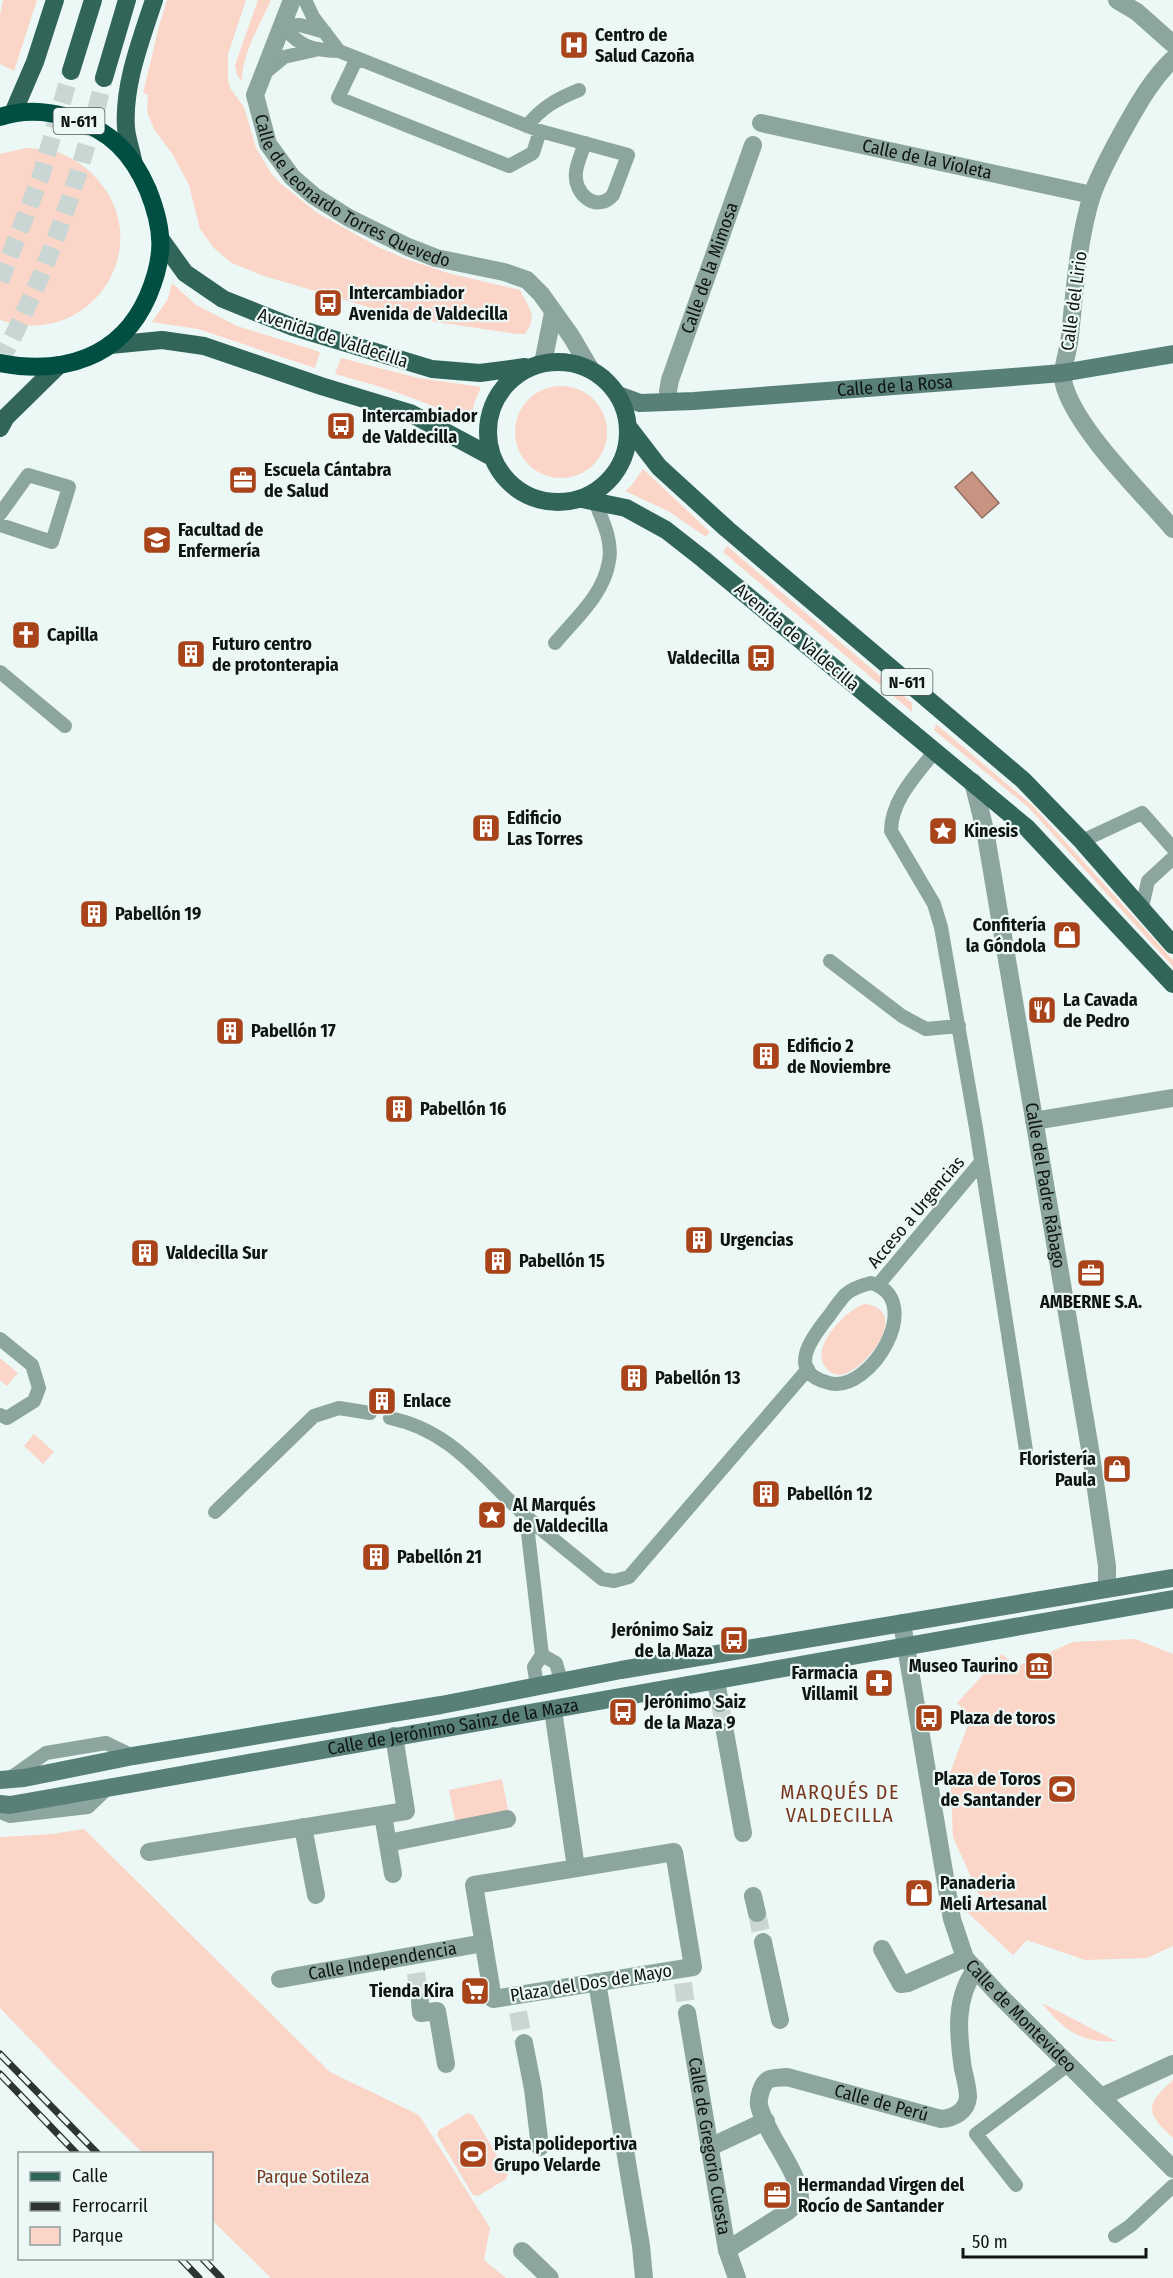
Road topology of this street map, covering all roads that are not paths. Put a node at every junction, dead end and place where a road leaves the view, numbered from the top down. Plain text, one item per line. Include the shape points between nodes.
1 (55, 0) edge
2 (93, 0) edge
3 (127, 0) edge
4 (154, 0) edge
5 (292, 0) edge
6 (305, 0) edge
7 (1117, 0) edge
8 (282, 26) junction
9 (325, 32) junction
10 (1173, 44) edge
11 (315, 50) junction
12 (339, 51) junction
13 (357, 58) junction
14 (1173, 59) edge
15 (71, 71) tunnel mouth
16 (261, 76) junction
17 (104, 78) tunnel mouth
18 (579, 90) dead end
19 (4, 115) edge
20 (761, 123) dead end
21 (533, 128) junction
22 (585, 143) junction
23 (753, 145) dead end
24 (133, 160) junction
25 (1092, 195) junction
26 (162, 241) junction
27 (553, 313) junction
28 (110, 345) junction
29 (1173, 354) edge
30 (0, 363) edge
31 (59, 365) junction
32 (536, 365) junction
33 (591, 370) junction
34 (1062, 373) junction
35 (668, 392) dead end
36 (618, 395) junction
37 (0, 428) edge
38 (629, 428) junction
39 (492, 457) junction
40 (589, 500) junction
41 (0, 514) edge
42 (0, 525) edge
43 (1173, 529) edge
44 (555, 643) dead end
45 (0, 672) edge
46 (65, 726) dead end
47 (935, 751) junction
48 (973, 782) junction
49 (1082, 841) junction
50 (1173, 848) edge
51 (1173, 858) edge
52 (1142, 907) junction
53 (1173, 943) edge
54 (830, 961) dead end
55 (1173, 984) edge
56 (959, 1026) junction
57 (1173, 1098) edge
58 (1034, 1121) junction
59 (981, 1162) junction
60 (878, 1285) junction
61 (0, 1339) edge
62 (808, 1369) junction
63 (370, 1413) dead end
64 (0, 1415) edge
65 (390, 1418) dead end
66 (1026, 1450) dead end
67 (215, 1512) dead end
68 (526, 1516) junction
69 (1173, 1578) edge
70 (1107, 1588) junction
71 (1173, 1599) edge
72 (902, 1623) junction
73 (906, 1647) junction
74 (542, 1654) junction
75 (561, 1681) junction
76 (716, 1681) junction
77 (537, 1686) junction
78 (720, 1704) tunnel mouth
79 (553, 1710) junction
80 (725, 1732) tunnel mouth
81 (394, 1736) junction
82 (4, 1780) edge
83 (108, 1788) junction
84 (0, 1804) edge
85 (0, 1812) edge
86 (383, 1815) junction
87 (507, 1819) dead end
88 (303, 1827) junction
89 (743, 1833) dead end
90 (388, 1843) junction
91 (149, 1852) dead end
92 (576, 1868) junction
93 (393, 1874) dead end
94 (316, 1895) dead end
95 (763, 1942) tunnel mouth
96 (484, 1943) junction
97 (882, 1949) dead end
98 (970, 1964) junction
99 (280, 1979) dead end
100 (597, 1982) junction
101 (420, 2002) dead end
102 (687, 2013) tunnel mouth
103 (780, 2020) dead end
104 (524, 2043) tunnel mouth
105 (446, 2064) dead end
106 (1069, 2064) junction
107 (1173, 2064) edge
108 (1101, 2097) junction
109 (766, 2121) junction
110 (540, 2147) dead end
111 (710, 2147) junction
112 (1173, 2169) edge
113 (1016, 2185) dead end
114 (1173, 2186) edge
115 (1115, 2236) dead end
116 (727, 2250) junction
117 (522, 2251) dead end
118 (550, 2278) edge
119 (644, 2278) edge
120 (737, 2278) edge

1 - 19 main road via 26,83
2 - 15 main road
3 - 17 main road
4 - 24 main road via 135,59 126,105 126,129
5 - 8 street, Calle de Leonardo Torres Quevedo
6 - 9 lane
7 - 10 street
8 - 9 lane via 300,25
8 - 11 lane via 297,42
8 - 16 street, Calle de Leonardo Torres Quevedo
9 - 12 lane
11 - 12 lane
11 - 16 lane via 284,57
12 - 13 lane
13 - 21 lane
13 - 21 lane via 338,98 509,166 533,153
14 - 25 street, Calle del Lirio via 1140,99
16 - 27 street, Calle de Leonardo Torres Quevedo via 255,95 268,144 292,177 314,196 408,247 436,258 527,280
18 - 21 lane via 554,100 538,112
19 - 24 highway, N-611 via 30,111 80,121 108,134
20 - 25 street, Calle de la Violeta
21 - 22 lane
22 - 22 lane via 576,172 577,184 592,202 608,200 628,155
23 - 35 street, Calle de la Mimosa
24 - 26 highway, N-611 via 156,211
25 - 34 street, Calle del Lirio via 1076,268 1069,345
26 - 28 highway, N-611 via 158,272 144,305 128,330
26 - 32 main road, Avenida de Valdecilla via 185,273 224,299 292,327 432,369 480,373
27 - 32 street
27 - 33 street, Calle de Leonardo Torres Quevedo
28 - 31 highway, N-611 via 94,355
28 - 39 main road via 162,340 204,346 410,413
29 - 34 main road, Calle de la Rosa
30 - 31 highway, N-611 via 23,368
31 - 37 main road via 6,417
32 - 33 main road via 572,363
32 - 39 main road via 510,380 494,401 488,442
33 - 36 main road
34 - 36 main road, Calle de la Rosa via 685,402 640,403
34 - 43 street, Calle del Lirio via 1074,408 1099,444
36 - 38 main road
38 - 40 main road via 619,467
38 - 49 main road, Avenida de Valdecilla / N-611 via 659,467 796,589 1023,780
39 - 40 main road via 516,489 541,501
40 - 44 lane via 606,528 609,561 590,603
40 - 47 main road, Avenida de Valdecilla / N-611 via 626,508 666,530
41 - 42 lane via 28,475 69,487 52,542
45 - 46 lane
47 - 48 main road, Avenida de Valdecilla / N-611
47 - 56 lane via 895,809 891,831 934,904
48 - 55 main road, Avenida de Valdecilla / N-611 via 1027,828
48 - 58 street, Calle del Padre Rábago via 985,830
49 - 50 lane via 1142,813
49 - 52 main road, Avenida de Valdecilla / N-611
51 - 52 lane via 1148,881
52 - 53 main road, Avenida de Valdecilla / N-611
54 - 56 lane via 902,1016 926,1029
56 - 59 lane
57 - 58 street
58 - 70 street, Calle del Padre Rábago via 1091,1455
59 - 60 lane, Acceso a Urgencias
59 - 66 lane
60 - 62 lane, Acceso a Urgencias via 871,1283 846,1294 813,1335 805,1351
60 - 62 lane, Acceso a Urgencias via 888,1294 895,1316 893,1332 875,1362 860,1374 833,1384 815,1377
61 - 64 lane via 32,1365 39,1388 34,1401 7,1418
62 - 68 lane via 629,1577 602,1579
63 - 67 lane via 339,1408 314,1416
65 - 68 lane via 427,1430 468,1457
68 - 74 lane
69 - 70 main road, Calle de Jerónimo Sainz de la Maza
70 - 72 main road, Calle de Jerónimo Sainz de la Maza
71 - 73 main road, Calle de Jerónimo Sainz de la Maza
72 - 73 street
72 - 75 main road, Calle de Jerónimo Sainz de la Maza
73 - 76 main road, Calle de Jerónimo Sainz de la Maza
73 - 98 street, Calle de Montevideo via 952,1919
74 - 75 lane via 556,1663
74 - 77 lane via 534,1667
75 - 77 main road, Calle de Jerónimo Sainz de la Maza
76 - 78 street
76 - 79 main road, Calle de Jerónimo Sainz de la Maza
77 - 82 main road, Calle de Jerónimo Sainz de la Maza
79 - 81 main road, Calle de Jerónimo Sainz de la Maza
79 - 92 street
80 - 89 street
81 - 83 main road, Calle de Jerónimo Sainz de la Maza
81 - 86 street via 406,1811
83 - 84 main road, Calle de Jerónimo Sainz de la Maza
83 - 85 lane via 88,1807 10,1816
86 - 88 street
86 - 90 street
87 - 90 street
88 - 91 street
88 - 94 street
90 - 93 street
92 - 96 street, Plaza del Dos de Mayo via 474,1885
92 - 100 street, Plaza del Dos de Mayo via 674,1852 693,1967 681,1976
95 - 103 street
96 - 99 street, Calle Independencia via 414,1964
96 - 100 street, Plaza del Dos de Mayo via 493,1999 516,2004
97 - 98 street via 901,1984
98 - 106 street, Calle de Montevideo
98 - 109 street, Calle de Perú via 959,2003 968,2098 955,2116 941,2119 787,2077 769,2079 763,2085 758,2104
100 - 119 street
101 - 105 street via 422,2013 437,2011
102 - 111 street, Calle de Gregorio Cuesta
104 - 110 street
106 - 108 street, Calle de Montevideo
106 - 113 lane via 976,2134
107 - 108 street
108 - 112 street, Calle de Montevideo
109 - 111 street
109 - 116 street, Calle de Perú via 798,2186 800,2201
111 - 116 street, Calle de Gregorio Cuesta
114 - 115 lane
116 - 120 street, Calle de Gregorio Cuesta
117 - 118 street

